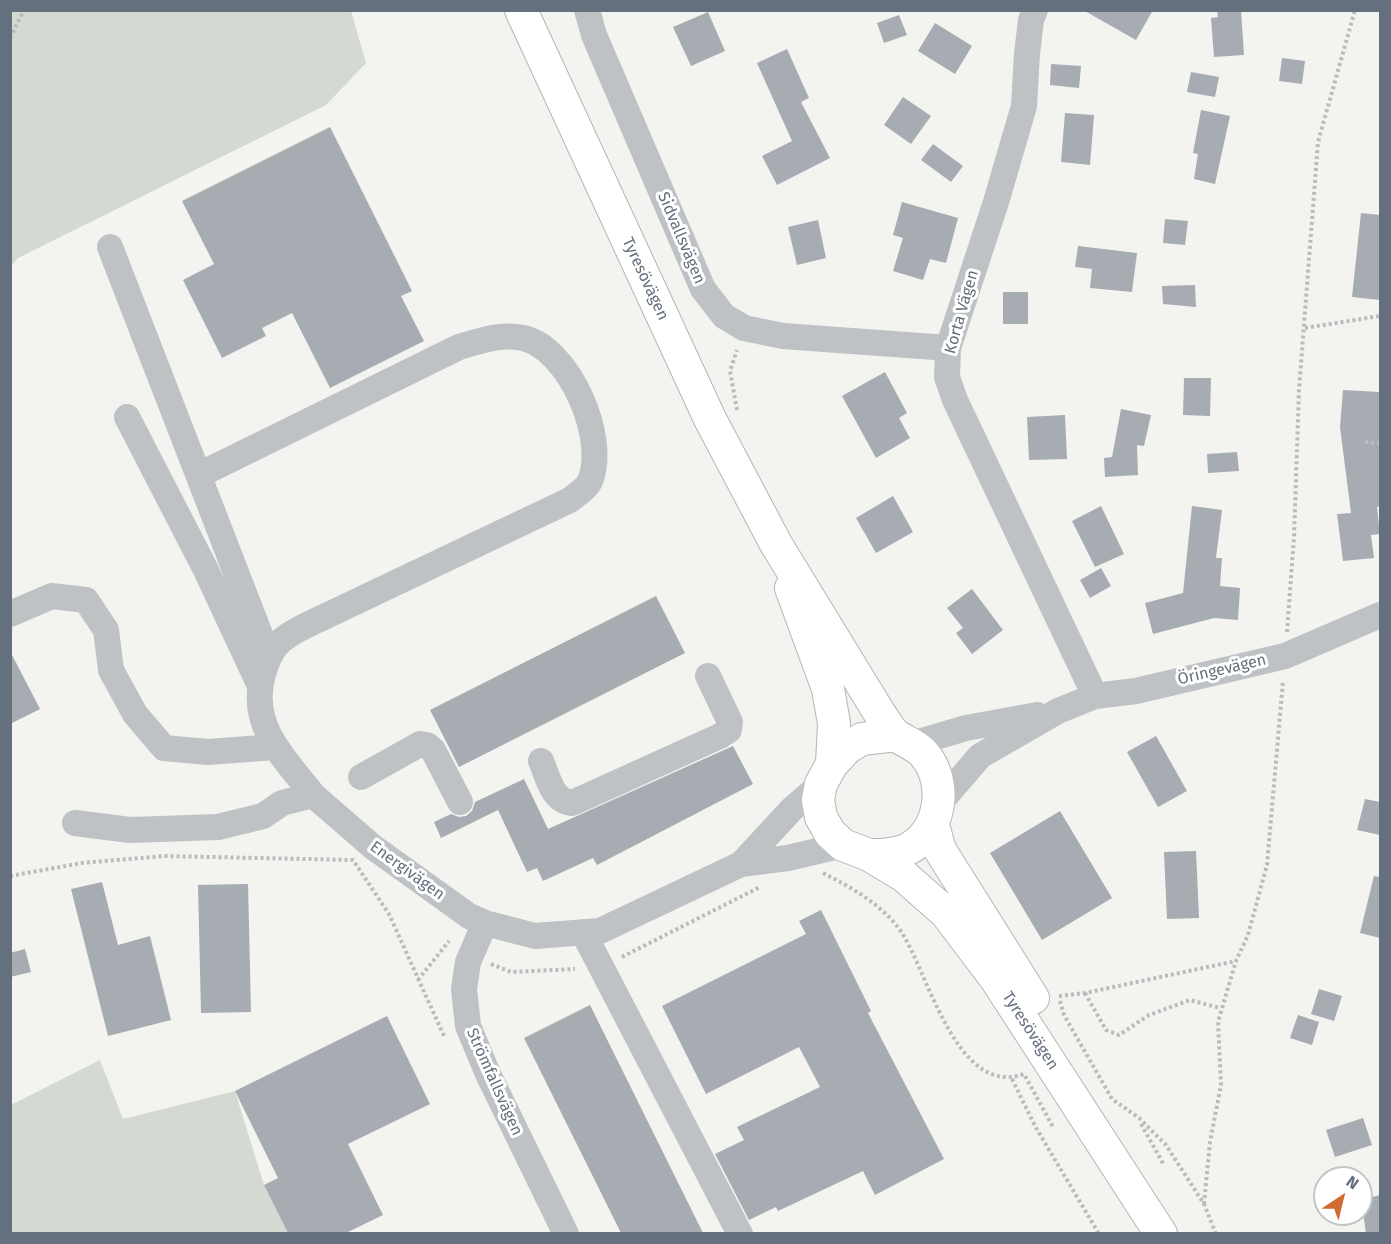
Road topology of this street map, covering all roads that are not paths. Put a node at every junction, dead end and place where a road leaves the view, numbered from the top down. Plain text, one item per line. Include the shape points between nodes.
1 (521, 10) edge
2 (587, 10) edge
3 (1035, 10) edge
4 (111, 247) dead end
5 (948, 348) junction
6 (127, 417) dead end
7 (199, 475) junction
8 (776, 544) junction
9 (10, 614) edge
10 (1380, 615) edge
11 (268, 655) junction
12 (708, 676) dead end
13 (260, 686) junction
14 (1095, 696) junction
15 (1058, 711) junction
16 (904, 739) junction
17 (275, 747) junction
18 (541, 760) dead end
19 (827, 774) junction
20 (361, 777) dead end
21 (312, 795) junction
22 (460, 802) dead end
23 (935, 815) junction
24 (75, 823) dead end
25 (856, 850) junction
26 (741, 864) junction
27 (485, 923) junction
28 (583, 932) junction
29 (566, 1233) edge
30 (740, 1233) edge
31 (1161, 1233) edge
32 (1179, 1233) edge

1 - 8 main road, Tyresövägen via 710,419
2 - 5 street, Sidvallsvägen via 594,35 703,289 724,316 744,328 783,336
3 - 5 street, Korta Vägen via 1024,106
4 - 7 street
5 - 14 street, Korta Vägen via 947,377 955,400
6 - 13 street via 206,570
7 - 11 street
7 - 11 street via 459,347 494,337 524,338 554,356 582,397 592,431 594,464 589,482 570,500 283,637
8 - 16 main road, Tyresövägen via 880,714
8 - 19 main road, Tyresövägen via 828,689 834,723
9 - 17 street via 52,596 86,600 106,630 111,670 135,714 164,748 208,752
10 - 14 street, Öringevägen via 1285,656 1136,691
11 - 13 street
12 - 18 street via 730,722 729,730 720,736 572,803 562,802 556,795
13 - 17 street, Energivägen via 260,714
14 - 15 street, Öringevägen
15 - 16 street, Öringevägen
15 - 23 street, Öringevägen via 980,756
16 - 19 main road via 862,739 847,748
16 - 23 main road, Tyresövägen via 924,754 933,769 938,787
17 - 21 street, Energivägen
19 - 25 main road, Tyresövägen via 818,800 821,818 830,832
19 - 26 street, Energivägen
20 - 22 street via 420,744 427,745
21 - 24 street via 282,803 263,816 218,827 129,830
21 - 27 street, Energivägen via 373,847 456,908
23 - 25 main road via 918,842 905,850 888,855
23 - 32 main road, Tyresövägen via 939,850
25 - 26 street, Energivägen
25 - 31 main road, Tyresövägen via 904,876 946,913 996,979
26 - 28 street, Energivägen via 600,931
27 - 28 street, Energivägen via 535,936
27 - 29 street, Strömfallsvägen via 468,962 465,980 468,1026
28 - 30 street

